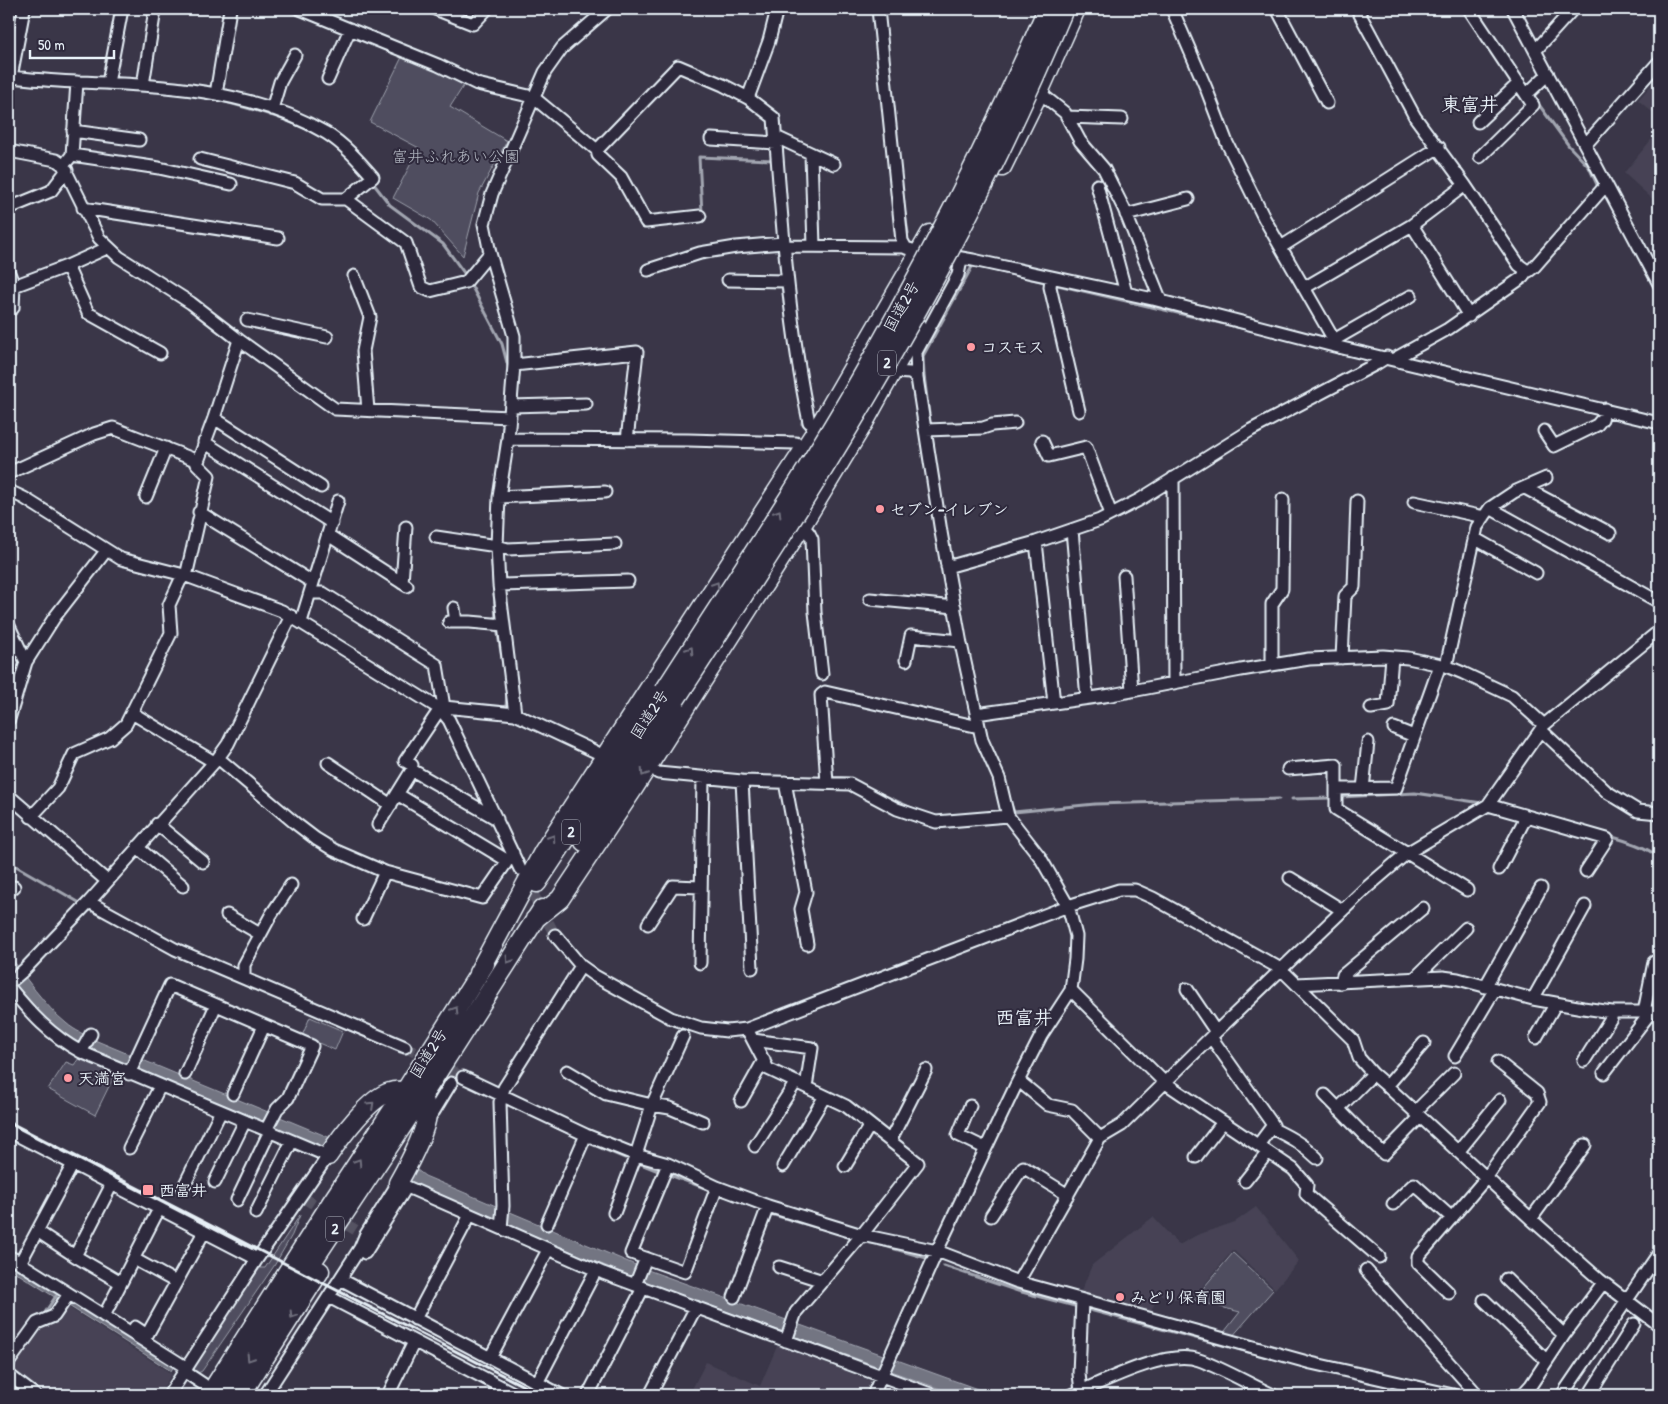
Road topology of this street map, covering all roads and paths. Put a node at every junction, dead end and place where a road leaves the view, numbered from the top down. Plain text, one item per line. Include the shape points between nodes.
1 (24, 9) edge
2 (122, 9) edge
3 (230, 9) edge
4 (300, 9) edge
5 (435, 9) edge
6 (487, 9) edge
7 (608, 9) edge
8 (776, 9) edge
9 (878, 9) edge
10 (1038, 9) edge
11 (1047, 9) edge
12 (1064, 9) edge
13 (1076, 9) edge
14 (1172, 9) edge
15 (1277, 9) edge
16 (1357, 9) edge
17 (1469, 9) edge
18 (1513, 9) edge
19 (1573, 9) edge
20 (155, 10) edge
21 (348, 33) junction
22 (1535, 51) junction
23 (295, 55) dead end
24 (1659, 62) edge
25 (1548, 74) junction
26 (10, 77) edge
27 (328, 80) dead end
28 (108, 83) junction
29 (1519, 83) junction
30 (76, 85) junction
31 (143, 85) junction
32 (1039, 92) junction
33 (1529, 92) junction
34 (216, 94) junction
35 (748, 98) junction
36 (532, 100) junction
37 (1327, 103) dead end
38 (272, 109) junction
39 (1068, 117) junction
40 (1122, 119) dead end
41 (1478, 122) dead end
42 (73, 132) junction
43 (711, 139) dead end
44 (139, 140) dead end
45 (776, 140) junction
46 (1586, 144) junction
47 (1439, 147) junction
48 (597, 150) junction
49 (9, 151) edge
50 (811, 154) junction
51 (72, 155) junction
52 (1480, 157) dead end
53 (200, 159) dead end
54 (834, 164) dead end
55 (65, 167) junction
56 (231, 184) dead end
57 (1098, 185) dead end
58 (1465, 185) junction
59 (1606, 185) junction
60 (346, 199) junction
61 (1188, 199) dead end
62 (9, 208) edge
63 (83, 208) junction
64 (1126, 215) junction
65 (700, 216) dead end
66 (1412, 225) junction
67 (278, 238) dead end
68 (784, 245) junction
69 (814, 246) junction
70 (1281, 247) junction
71 (107, 248) junction
72 (912, 250) junction
73 (490, 253) junction
74 (956, 257) junction
75 (67, 266) junction
76 (648, 270) dead end
77 (1526, 270) junction
78 (9, 273) edge
79 (354, 276) dead end
80 (728, 280) dead end
81 (786, 281) junction
82 (1051, 282) junction
83 (1659, 284) edge
84 (14, 286) junction
85 (1304, 288) junction
86 (1126, 293) junction
87 (1411, 296) dead end
88 (1160, 301) junction
89 (13, 308) dead end
90 (1469, 316) junction
91 (247, 320) dead end
92 (327, 337) dead end
93 (239, 340) junction
94 (1334, 343) junction
95 (160, 354) dead end
96 (1390, 358) junction
97 (514, 365) junction
98 (893, 372) junction
99 (917, 378) junction
100 (586, 404) dead end
101 (368, 410) junction
102 (1079, 411) dead end
103 (1605, 412) junction
104 (507, 414) junction
105 (214, 418) junction
106 (1659, 422) edge
107 (1014, 423) dead end
108 (818, 428) junction
109 (930, 430) junction
110 (1544, 431) dead end
111 (508, 439) junction
112 (627, 440) junction
113 (1042, 441) dead end
114 (204, 442) junction
115 (166, 448) junction
116 (805, 448) junction
117 (198, 461) junction
118 (795, 464) junction
119 (9, 473) edge
120 (1173, 478) junction
121 (1546, 478) dead end
122 (827, 484) junction
123 (321, 487) dead end
124 (1525, 488) junction
125 (9, 492) edge
126 (604, 492) dead end
127 (146, 497) dead end
128 (499, 497) junction
129 (1284, 499) dead end
130 (338, 500) dead end
131 (1358, 501) dead end
132 (1414, 502) dead end
133 (200, 512) junction
134 (1487, 512) junction
135 (1111, 514) junction
136 (332, 523) junction
137 (802, 525) junction
138 (406, 527) dead end
139 (1072, 530) junction
140 (1610, 533) dead end
141 (328, 535) junction
142 (436, 536) dead end
143 (1474, 538) junction
144 (1036, 542) junction
145 (615, 544) dead end
146 (497, 546) junction
147 (106, 551) junction
148 (947, 567) junction
149 (1536, 573) dead end
150 (184, 575) junction
151 (1124, 576) dead end
152 (628, 581) dead end
153 (499, 585) junction
154 (312, 588) junction
155 (870, 600) dead end
156 (1659, 602) edge
157 (955, 607) junction
158 (454, 608) dead end
159 (296, 619) junction
160 (503, 625) junction
161 (9, 626) edge
162 (1659, 631) edge
163 (960, 641) junction
164 (1392, 657) junction
165 (1342, 658) junction
166 (906, 660) dead end
167 (26, 662) junction
168 (1272, 665) junction
169 (1443, 665) junction
170 (822, 674) dead end
171 (1174, 683) junction
172 (1132, 691) junction
173 (670, 695) junction
174 (1087, 698) junction
175 (1054, 703) junction
176 (442, 708) junction
177 (1371, 708) dead end
178 (132, 713) junction
179 (515, 714) junction
180 (977, 714) junction
181 (9, 719) edge
182 (979, 727) junction
183 (1394, 728) dead end
184 (1543, 728) junction
185 (1414, 736) junction
186 (1368, 742) dead end
187 (596, 752) dead end
188 (216, 760) junction
189 (328, 763) dead end
190 (412, 765) dead end
191 (1288, 769) dead end
192 (658, 773) dead end
193 (704, 778) junction
194 (826, 779) junction
195 (742, 781) junction
196 (785, 782) junction
197 (1336, 789) junction
198 (1363, 789) junction
199 (397, 794) junction
200 (9, 796) edge
201 (391, 805) junction
202 (1488, 805) junction
203 (1659, 813) edge
204 (1008, 816) junction
205 (1526, 816) junction
206 (31, 817) junction
207 (496, 819) junction
208 (157, 824) junction
209 (378, 825) dead end
210 (137, 847) junction
211 (1407, 852) junction
212 (510, 857) junction
213 (203, 862) dead end
214 (520, 869) tunnel mouth
215 (1499, 869) dead end
216 (1586, 871) dead end
217 (385, 872) junction
218 (1290, 878) dead end
219 (107, 881) junction
220 (292, 885) dead end
221 (183, 886) dead end
222 (701, 887) junction
223 (1541, 888) dead end
224 (1467, 890) dead end
225 (88, 902) junction
226 (1068, 906) junction
227 (1585, 906) dead end
228 (1423, 908) dead end
229 (1342, 910) junction
230 (227, 915) dead end
231 (363, 919) dead end
232 (535, 919) junction
233 (648, 924) dead end
234 (1466, 928) dead end
235 (260, 934) junction
236 (555, 935) tunnel mouth
237 (807, 944) dead end
238 (1654, 962) dead end
239 (700, 963) dead end
240 (581, 966) junction
241 (752, 968) dead end
242 (1281, 969) junction
243 (478, 973) junction
244 (244, 977) junction
245 (1415, 978) junction
246 (10, 983) edge
247 (1341, 983) junction
248 (1296, 984) junction
249 (1490, 988) junction
250 (1187, 989) dead end
251 (1072, 990) junction
252 (1533, 999) junction
253 (1556, 1003) junction
254 (216, 1005) junction
255 (1612, 1012) junction
256 (1651, 1012) edge
257 (264, 1026) junction
258 (747, 1029) junction
259 (90, 1035) dead end
260 (1213, 1035) junction
261 (683, 1036) dead end
262 (1536, 1038) dead end
263 (753, 1040) junction
264 (1424, 1043) dead end
265 (406, 1047) tunnel mouth
266 (82, 1051) junction
267 (1455, 1056) dead end
268 (764, 1060) junction
269 (1584, 1061) dead end
270 (1498, 1062) dead end
271 (926, 1070) dead end
272 (567, 1071) dead end
273 (130, 1072) junction
274 (1454, 1073) dead end
275 (1604, 1073) dead end
276 (185, 1074) dead end
277 (1373, 1074) junction
278 (463, 1077) tunnel mouth
279 (1019, 1081) junction
280 (1164, 1082) junction
281 (451, 1084) dead end
282 (801, 1085) junction
283 (160, 1086) junction
284 (1388, 1086) junction
285 (405, 1091) junction
286 (234, 1094) dead end
287 (423, 1095) junction
288 (1325, 1095) dead end
289 (825, 1096) junction
290 (501, 1098) junction
291 (1500, 1100) dead end
292 (741, 1101) dead end
293 (652, 1105) junction
294 (970, 1106) dead end
295 (1338, 1109) junction
296 (221, 1112) junction
297 (1418, 1115) junction
298 (245, 1121) junction
299 (426, 1121) junction
300 (703, 1122) dead end
301 (1224, 1122) junction
302 (870, 1125) junction
303 (1271, 1128) junction
304 (268, 1129) junction
305 (9, 1131) edge
306 (586, 1135) junction
307 (396, 1136) junction
308 (1100, 1138) junction
309 (292, 1140) junction
310 (890, 1141) junction
311 (1258, 1145) junction
312 (1585, 1145) dead end
313 (755, 1146) dead end
314 (129, 1148) dead end
315 (985, 1148) junction
316 (1268, 1152) junction
317 (1458, 1152) junction
318 (328, 1156) junction
319 (636, 1156) junction
320 (1196, 1157) dead end
321 (1317, 1158) dead end
322 (73, 1164) junction
323 (783, 1166) dead end
324 (845, 1166) dead end
325 (666, 1171) junction
326 (1486, 1178) junction
327 (1246, 1181) dead end
328 (214, 1182) dead end
329 (112, 1184) junction
330 (402, 1186) junction
331 (717, 1187) junction
332 (183, 1188) dead end
333 (1068, 1195) junction
334 (237, 1200) dead end
335 (331, 1203) junction
336 (1393, 1204) dead end
337 (768, 1206) junction
338 (160, 1208) junction
339 (256, 1213) dead end
340 (614, 1213) dead end
341 (470, 1215) junction
342 (991, 1216) dead end
343 (1452, 1218) junction
344 (1531, 1219) junction
345 (547, 1224) dead end
346 (501, 1226) junction
347 (37, 1231) junction
348 (204, 1232) junction
349 (862, 1236) junction
350 (548, 1250) junction
351 (937, 1252) junction
352 (365, 1253) dead end
353 (1659, 1253) edge
354 (9, 1256) edge
355 (75, 1256) junction
356 (1379, 1257) dead end
357 (134, 1259) junction
358 (257, 1259) junction
359 (644, 1262) junction
360 (20, 1263) junction
361 (779, 1267) dead end
362 (596, 1270) junction
363 (1366, 1270) dead end
364 (1506, 1279) dead end
365 (340, 1280) junction
366 (823, 1281) junction
367 (176, 1282) junction
368 (1018, 1282) junction
369 (1603, 1282) junction
370 (121, 1284) junction
371 (638, 1284) junction
372 (1449, 1293) dead end
373 (328, 1297) junction
374 (734, 1297) dead end
375 (66, 1299) junction
376 (1484, 1300) dead end
377 (1627, 1301) junction
378 (1082, 1304) junction
379 (696, 1307) junction
380 (106, 1313) junction
381 (268, 1317) junction
382 (415, 1319) junction
383 (1634, 1324) dead end
384 (1659, 1325) edge
385 (1564, 1335) junction
386 (787, 1337) junction
387 (414, 1342) junction
388 (490, 1358) junction
389 (1546, 1361) junction
390 (9, 1362) edge
391 (186, 1370) junction
392 (884, 1374) junction
393 (9, 1375) edge
394 (537, 1383) junction
395 (202, 1392) edge
396 (1076, 1393) edge
397 (35, 1395) edge
398 (169, 1395) edge
399 (227, 1395) edge
400 (241, 1395) edge
401 (266, 1395) edge
402 (388, 1395) edge
403 (517, 1395) edge
404 (561, 1395) edge
405 (588, 1395) edge
406 (650, 1395) edge
407 (873, 1395) edge
408 (933, 1395) edge
409 (1273, 1395) edge
410 (1452, 1395) edge
411 (1476, 1395) edge
412 (1522, 1395) edge
413 (1562, 1395) edge
414 (1589, 1395) edge

1 - 26 street
2 - 28 street
3 - 34 street
4 - 21 street
5 - 6 street via 473,24
7 - 36 street via 562,48 545,72
8 - 35 street via 769,40
9 - 72 street via 902,241
10 - 72 highway via 958,180
173 -> 11 highway, 国道2号 / 2, bridge via 920,273 997,120
12 - 173 highway, 国道2号 / 2, bridge via 968,212 877,381 818,478
13 - 32 highway
14 - 70 street via 1227,143
15 - 37 street
16 - 47 street via 1415,117
17 - 29 street
18 - 22 street
19 - 22 street
20 - 31 street
21 - 27 street
21 - 36 street via 438,65 477,84
22 - 25 street
23 - 38 street via 280,82
24 - 46 street
25 - 33 street
25 - 46 street
26 - 30 street
28 - 30 street
28 - 31 street
29 - 33 street
29 - 41 street
30 - 42 street
31 - 34 street
32 - 39 street
32 - 74 highway
33 - 52 street via 1533,105
34 - 38 street
35 - 45 street via 774,118
35 - 48 street via 678,66
36 - 48 street
36 - 73 street via 492,194 484,224
38 - 60 street via 326,133 342,144 373,177
39 - 40 street
39 - 64 street via 1080,140 1104,169
42 - 44 street
42 - 51 street
43 - 45 street
45 - 50 street
45 - 68 street
46 - 59 street
47 - 58 street
47 - 70 street
48 - 65 street via 598,155 621,177 646,222
49 - 55 street via 56,160
50 - 54 street
50 - 69 street
51 - 55 street
51 - 56 street via 158,168
53 - 60 street via 295,183 322,200
55 - 62 street via 51,191
55 - 63 street
57 - 86 street
58 - 66 street
58 - 77 street via 1519,265
59 - 77 street via 1534,267
59 - 83 street
60 - 73 street via 406,243 420,287 430,291 468,279
61 - 64 street
63 - 67 street
63 - 71 street
64 - 88 street
66 - 85 street
66 - 90 street
68 - 69 street
68 - 76 street via 736,247 700,253
68 - 81 street
69 - 72 street
70 - 85 street
71 - 75 street
71 - 93 street via 191,303
72 - 74 street
72 - 108 highway
73 - 97 street via 514,336
74 - 82 street
74 - 98 highway
74 - 99 street via 960,265 958,275 916,352
75 - 84 street
75 - 95 street via 88,313
77 - 90 street via 1523,277
78 - 84 street
79 - 101 street via 370,317 363,351
80 - 81 street
81 - 108 street via 809,422
82 - 86 street
82 - 102 street
84 - 89 street
85 - 94 street
86 - 88 street
87 - 94 street
88 - 94 street
90 - 96 street
91 - 92 street
93 - 101 street via 335,409
93 - 105 street
94 - 96 street
96 - 103 street
96 - 120 street via 1251,430
97 - 104 street
97 - 112 street via 637,352
98 - 99 street
98 - 122 highway
99 - 109 street
100 - 104 street
101 - 104 street
103 - 106 street
103 - 110 street via 1597,425 1554,446
104 - 111 street
105 - 114 street
105 - 123 street
107 - 109 street
108 - 116 highway
109 - 148 street via 935,500
111 - 112 street
111 - 128 street
112 - 116 street via 796,443
113 - 135 street via 1050,456 1086,447
114 - 117 street
114 - 136 street
115 - 117 street
115 - 119 street via 113,428
115 - 127 street
116 - 118 highway
117 - 133 street via 197,464 209,476
118 - 122 highway
243 -> 118 highway via 543,852
120 - 135 street
120 - 171 street
121 - 124 street
122 - 137 highway
124 - 134 street
124 - 140 street
125 - 147 street via 24,498
126 - 128 street
128 - 146 street
129 - 168 street via 1282,589 1272,604
130 - 136 street
131 - 165 street via 1354,587 1346,596
132 - 134 street
133 - 150 street
133 - 154 street
134 - 143 street via 1476,527
134 - 156 street
135 - 139 street
136 - 141 street
137 - 170 street via 812,539
137 -> 232 highway via 560,899
138 - 141 street via 404,584
139 - 144 street
139 - 174 street
141 - 154 street
142 - 146 street
143 - 149 street
143 - 169 street
144 - 148 street
144 - 175 street
145 - 146 street via 508,549
146 - 153 street
147 - 150 street via 121,559
147 - 167 street via 54,618
148 - 157 street
150 - 159 street via 261,602
150 - 178 street via 168,605 171,633
151 - 172 street
152 - 153 street
153 - 160 street
154 - 159 street
154 - 176 street via 437,665
155 - 157 street
157 - 163 street
158 - 160 street via 452,622
159 - 176 street
159 - 188 street via 228,744
160 - 179 street
161 - 167 street
162 - 184 street
163 - 166 street via 911,636
163 - 180 street
164 - 165 street
164 - 169 street
164 - 177 street via 1388,705
165 - 168 street
167 - 181 street
168 - 171 street
169 - 184 street via 1512,696
169 - 185 street
171 - 172 street
172 - 174 street
173 - 232 highway, 国道2号 / 2
173 - 243 highway, 国道2号 / 2
174 - 175 street
175 - 180 street
176 - 179 street
176 - 190 street via 405,761
176 - 207 street
178 - 188 street
178 - 206 street via 120,731 74,754 58,788
179 - 187 street
180 - 182 street
182 - 194 street via 825,692 821,695
182 - 204 street via 999,778
183 - 185 street
184 - 202 street
184 - 203 street via 1613,796 1638,811
185 - 198 street via 1396,788
186 - 198 street
188 - 208 street
188 - 217 street via 316,839
189 - 201 street
191 - 197 street via 1336,765
192 - 193 street
193 - 195 street
193 - 222 street
194 - 196 street
194 - 204 street via 850,784 897,809 936,822
195 - 196 street
195 - 241 street
196 - 237 street via 806,892 801,908
197 - 198 street
197 - 211 street via 1336,809
199 - 201 street
199 - 207 street via 412,770
199 - 212 street
200 - 206 street
201 - 209 street
202 - 205 street
202 - 211 street
204 - 226 street via 1040,857
205 - 215 street
205 - 216 street via 1607,839
206 - 219 street
207 - 212 street
208 - 210 street
208 - 213 street
210 - 219 street
210 - 221 street
211 - 224 street
211 - 229 street
212 - 214 street
212 - 217 street via 482,898
217 - 231 street
218 - 229 street
219 - 225 street
220 - 235 street
222 - 233 street via 673,886
222 - 239 street
223 - 249 street
225 - 244 street via 175,949
225 - 246 street
226 - 242 street via 1118,890 1135,890
226 - 251 street via 1076,936
226 - 258 street
227 - 252 street
228 - 247 street via 1343,975
229 - 242 street
230 - 235 street
232 -> 287 highway, 国道2号 / 2
234 - 245 street
235 - 244 street via 244,965
236 - 240 street
238 - 256 street
240 - 258 street via 671,1018 701,1028
240 - 290 street via 504,1088
242 - 248 street
242 - 260 street
285 -> 243 highway, 国道2号 / 2
244 - 265 street
245 - 247 street
245 - 249 street via 1443,977
246 - 266 street via 48,1031
247 - 248 street
248 - 277 street via 1353,1040 1359,1058
249 - 252 street
249 - 267 street
250 - 260 street
251 - 279 street via 1041,1036
251 - 280 street
252 - 253 street
253 - 255 street
253 - 262 street
254 - 257 street
254 - 273 street via 170,985
254 - 276 street
255 - 256 street
255 - 269 street
256 - 275 street
257 - 286 street
257 - 304 street via 312,1046 288,1098 274,1114
258 - 263 street
259 - 266 street
260 - 280 street
260 - 303 street via 1273,1125
261 - 293 street
263 - 268 street
263 - 282 street via 812,1048
264 - 284 street
266 - 273 street
268 - 282 street via 768,1069
268 - 292 street
270 - 326 street via 1537,1093 1540,1102
271 - 310 street
272 - 293 street via 606,1094
273 - 283 street
274 - 297 street
277 - 284 street
277 - 295 street
278 - 290 street
279 - 308 street via 1048,1106 1072,1110
279 - 315 street
280 - 301 street
280 - 308 street via 1122,1125
281 - 299 street
282 - 289 street
282 - 313 street
283 - 296 street
283 - 314 street
284 - 297 street
318 -> 285 highway via 348,1128 376,1100 390,1092
335 -> 285 highway, 国道2号 / 2
287 - 299 highway
287 - 307 highway, 国道2号 / 2
288 - 295 street
289 - 302 street via 846,1106
289 - 323 street
290 - 306 street
290 - 346 street
291 - 317 street
293 - 300 street via 670,1108
293 - 319 street
294 - 315 street via 958,1135
295 - 297 street via 1384,1154
296 - 298 street
296 - 332 street
297 - 317 street
298 - 304 street
298 - 328 street
299 - 330 highway
301 - 311 street
301 - 320 street
302 - 310 street
302 - 324 street
303 - 311 street
303 - 321 street via 1304,1146
304 - 309 street
304 - 334 street
305 - 322 street
306 - 319 street
306 - 345 street
307 - 381 highway, 国道2号 / 2
307 -> 400 highway via 354,1215
308 - 333 street
309 - 318 street
309 - 339 street
310 - 349 street via 918,1163
311 - 316 street
312 - 344 street
315 - 351 street
316 - 327 street
316 - 356 street via 1293,1169 1306,1185 1306,1194
317 - 326 street
318 - 358 street
319 - 325 street
319 - 340 street
322 - 329 street
322 - 347 street
325 - 331 street
325 - 359 street via 631,1252
326 - 343 street
326 - 344 street
329 - 338 street
329 - 355 street
330 - 341 street
330 - 352 street
330 - 365 street via 363,1235 360,1248
331 - 337 street
331 - 359 street via 685,1272
333 - 342 street via 1023,1167
333 - 368 street
335 - 381 highway, 国道2号 / 2
335 - 395 highway via 300,1237
336 - 343 street via 1414,1184
337 - 349 street
337 - 374 street
338 - 348 street
338 - 357 street
341 - 346 street
341 - 382 street
343 - 372 street via 1418,1257 1418,1263
344 - 369 street
346 - 350 street
347 - 355 street
347 - 360 street
348 - 358 street
348 - 367 street
349 - 351 street
349 - 366 street
350 - 362 street
350 - 388 street
351 - 368 street
351 - 392 street
353 - 377 street
354 - 360 street
355 - 370 street
357 - 367 street
357 - 370 street
358 - 391 street
359 - 371 street
360 - 375 street
361 - 366 street
362 - 371 street
362 - 394 street
363 - 411 street
364 - 385 street
365 - 373 street
365 - 382 street
366 - 386 street via 796,1312
367 - 380 street via 147,1335
368 - 378 street
369 - 377 street
369 - 385 street
370 - 380 street
371 - 379 street
371 - 405 street
373 - 387 street
373 - 401 street
375 - 380 street
375 - 390 street via 54,1316 37,1322
376 - 389 street
377 - 384 street
377 - 413 street
378 - 396 street
378 - 410 street via 1311,1363
379 - 386 street
379 - 406 street
380 - 391 street
381 - 395 highway, 国道2号 / 2
381 -> 399 highway, 国道2号 / 2
382 - 388 street
383 - 414 street
385 - 389 street
386 - 392 street
387 - 402 street
387 - 403 street
388 - 394 street
389 - 412 street
391 - 395 street
391 - 398 street
392 - 407 street
392 - 408 street
393 - 397 street
394 - 404 street
396 - 409 street via 1176,1356 1198,1359

